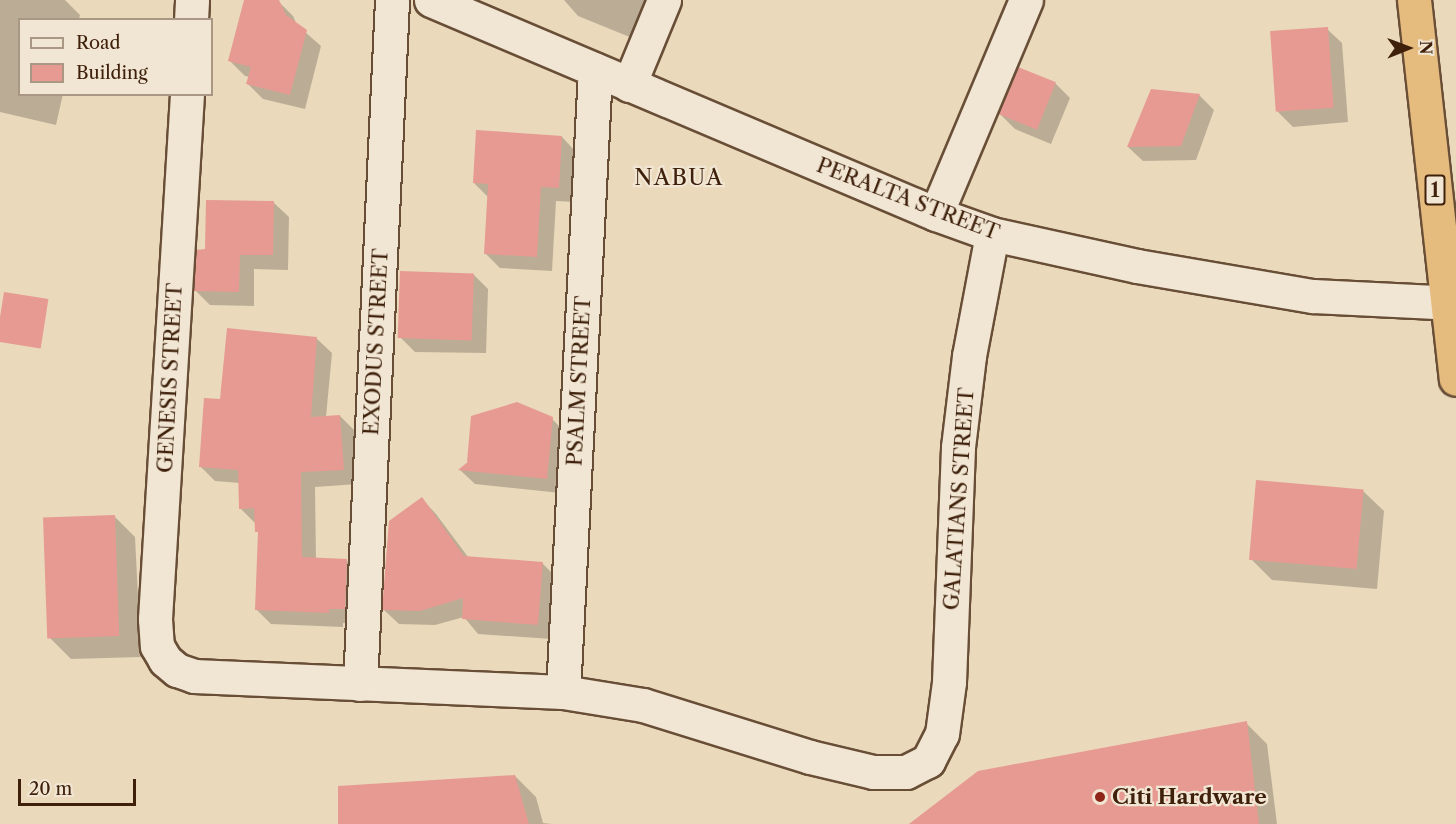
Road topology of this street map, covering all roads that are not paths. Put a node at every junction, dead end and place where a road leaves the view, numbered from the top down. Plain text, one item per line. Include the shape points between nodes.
1 (192, 0) edge
2 (392, 0) edge
3 (431, 0) edge
4 (664, 0) edge
5 (1026, 0) edge
6 (1414, 0) edge
7 (191, 18) edge
8 (594, 70) junction
9 (630, 85) junction
10 (187, 96) edge
11 (936, 214) junction
12 (992, 234) junction
13 (1452, 303) edge
14 (1456, 379) edge
15 (360, 684) junction
16 (563, 692) junction

1 - 7 street
2 - 15 street, EXODUS STREET
3 - 8 street, PERALTA STREET
4 - 9 street
5 - 11 street
6 - 13 highway, 1
8 - 9 street, PERALTA STREET
8 - 16 street, PSALM STREET
9 - 11 street, PERALTA STREET
10 - 15 street, GENESIS STREET via 155,620 157,646 177,670 194,676
11 - 12 street, PERALTA STREET
12 - 13 street, PERALTA STREET via 1137,266 1312,296
12 - 16 street, GALATIANS STREET via 969,356 958,447 949,682 942,734 928,761 906,772 873,772 810,757 643,705
13 - 14 highway, 1
15 - 16 street

